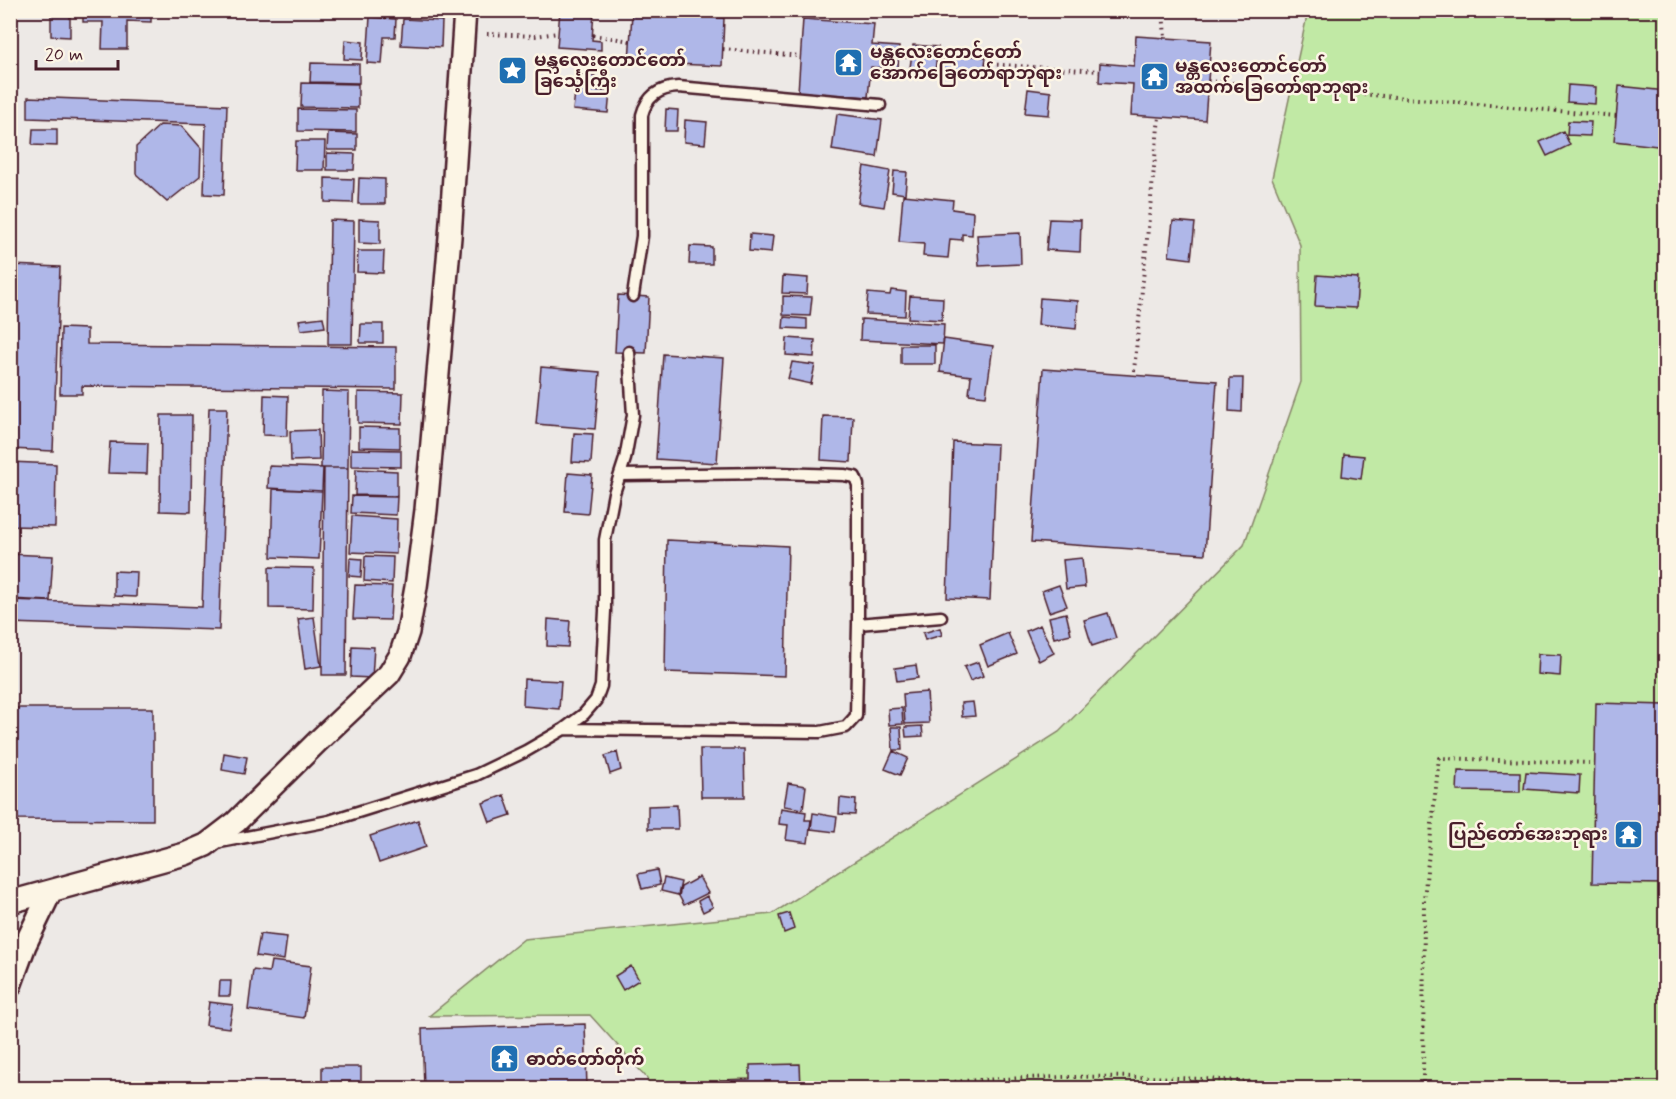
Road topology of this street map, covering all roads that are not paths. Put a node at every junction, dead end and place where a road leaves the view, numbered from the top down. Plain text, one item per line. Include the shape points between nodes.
1 (465, 10) edge
2 (880, 105) dead end
3 (633, 296) dead end
4 (628, 352) dead end
5 (620, 475) junction
6 (941, 617) dead end
7 (858, 624) junction
8 (564, 729) junction
9 (206, 845) junction
10 (51, 891) junction
11 (10, 902) edge
12 (10, 986) edge

1 - 9 street via 432,441 408,632 389,674 236,822
2 - 3 lane via 678,87 656,92 642,115 642,236
4 - 5 lane via 633,415
5 - 7 lane via 776,473 855,477
5 - 8 lane via 605,540 601,686 584,714
6 - 7 lane
7 - 8 lane via 856,716 846,727 820,732
8 - 9 lane via 476,775 329,821
9 - 10 street
10 - 11 street
10 - 12 street

